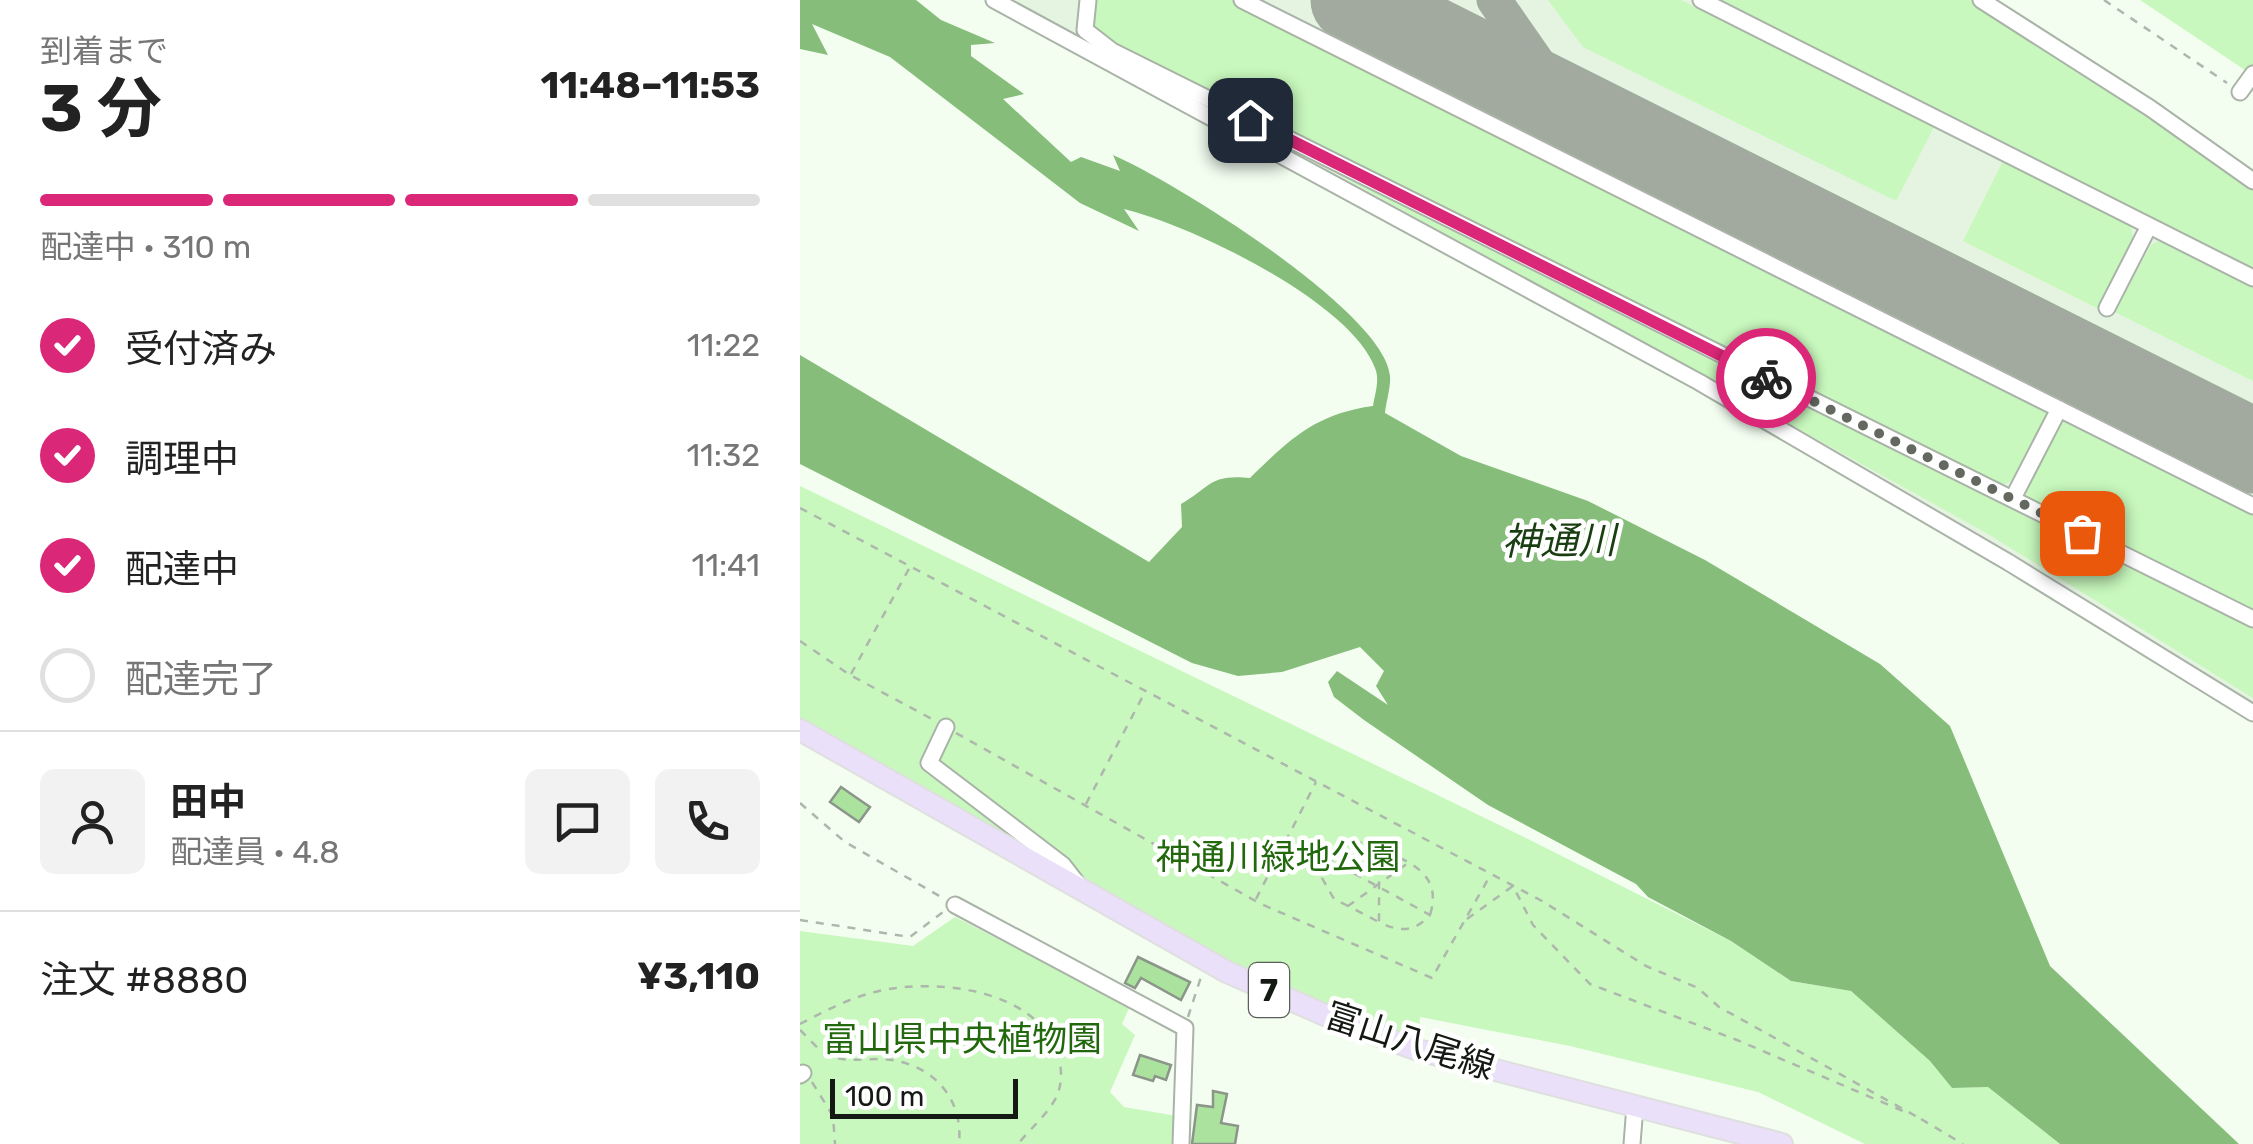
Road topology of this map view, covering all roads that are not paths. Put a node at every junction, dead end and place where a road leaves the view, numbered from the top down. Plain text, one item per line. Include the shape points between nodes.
1 (994, 0) edge
2 (1088, 0) edge
3 (1242, 0) edge
4 (1701, 0) edge
5 (1981, 0) edge
6 (2253, 74) edge
7 (2240, 92) road end
8 (2253, 181) edge
9 (2149, 226) junction
10 (2253, 278) edge
11 (2106, 308) dead end
12 (2059, 409) junction
13 (2013, 498) junction
14 (2253, 506) edge
15 (2253, 619) edge
16 (2253, 713) edge
17 (946, 727) road end
18 (800, 730) edge
19 (800, 743) edge
20 (844, 756) junction
21 (1084, 890) junction
22 (955, 905) road end
23 (1635, 1106) junction
24 (1180, 1144) edge
25 (1632, 1144) edge
26 (1782, 1144) edge

1 - 16 street via 1699,382
2 - 13 street via 1086,30 1112,52
3 - 12 street
4 - 9 street
5 - 8 street
6 - 7 street
9 - 10 street
9 - 11 street
12 - 13 street
12 - 14 street
13 - 15 street
17 - 21 street via 929,763 1063,865
18 - 20 main road, 富山八尾線 / 7
19 - 20 street
20 - 21 main road, 富山八尾線 / 7
21 - 23 main road, 富山八尾線 / 7 via 1227,972 1341,1022 1418,1050
22 - 24 street via 1185,1028
23 - 25 street
23 - 26 main road, 富山八尾線 / 7

